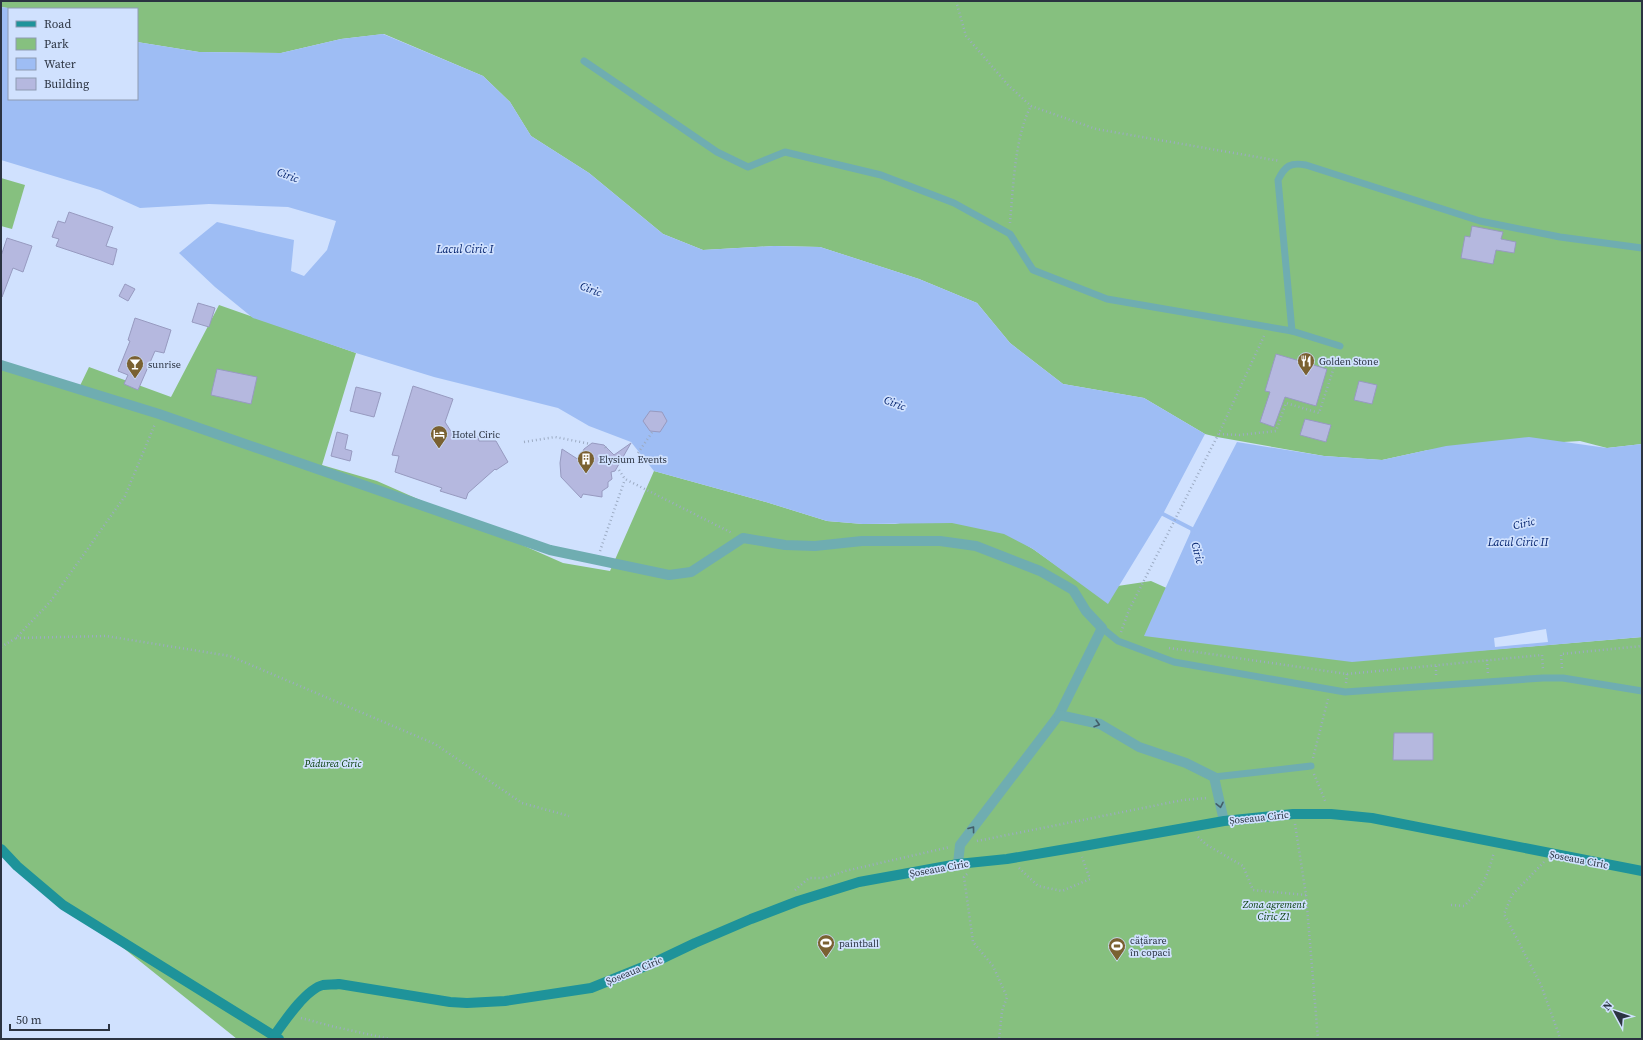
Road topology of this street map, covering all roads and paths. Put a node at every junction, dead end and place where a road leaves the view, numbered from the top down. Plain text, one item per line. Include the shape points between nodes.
1 (956, 1) edge
2 (584, 61) dead end
3 (1031, 106) junction
4 (1288, 166) junction
5 (1010, 234) junction
6 (1642, 248) edge
7 (1268, 326) junction
8 (1292, 331) junction
9 (1340, 346) dead end
10 (1338, 356) dead end
11 (1, 365) edge
12 (159, 414) junction
13 (653, 431) dead end
14 (1218, 436) junction
15 (524, 442) dead end
16 (591, 444) dead end
17 (605, 447) dead end
18 (608, 450) dead end
19 (638, 454) dead end
20 (619, 470) dead end
21 (625, 479) junction
22 (743, 538) junction
23 (597, 559) junction
24 (1102, 628) junction
25 (16, 638) junction
26 (1118, 641) junction
27 (1642, 646) edge
28 (1, 647) edge
29 (1163, 648) dead end
30 (1543, 678) junction
31 (1563, 678) junction
32 (1330, 690) junction
33 (1642, 690) edge
34 (1059, 715) junction
35 (1311, 766) junction
36 (1214, 777) junction
37 (1209, 798) dead end
38 (1293, 814) junction
39 (1331, 814) junction
40 (569, 816) dead end
41 (1224, 821) junction
42 (1186, 827) junction
43 (1497, 842) junction
44 (960, 845) junction
45 (1078, 848) junction
46 (1, 849) edge
47 (1544, 852) junction
48 (1007, 859) junction
49 (980, 860) junction
50 (958, 864) junction
51 (1642, 871) edge
52 (794, 891) dead end
53 (1306, 895) junction
54 (1451, 905) dead end
55 (289, 1014) junction
56 (276, 1038) edge
57 (390, 1039) edge
58 (999, 1039) edge
59 (1318, 1039) edge
60 (1560, 1039) edge

1 - 3 path via 966,36 1008,85
2 - 5 lane via 717,152 748,167 785,152 881,175 954,203
3 - 4 path via 1096,129 1280,161
3 - 5 path via 1024,117 1021,134 1013,188
4 - 6 lane via 1295,163 1306,164 1480,221 1560,237
4 - 8 lane via 1278,180
5 - 7 lane via 1032,270 1107,299
7 - 8 lane
7 - 14 path
8 - 9 lane
10 - 14 path via 1319,412 1286,403 1276,431
11 - 12 street
12 - 23 street via 550,550
12 - 25 path via 125,496 50,602
13 - 19 path
14 - 26 path via 1129,610
15 - 16 path via 555,437
17 - 18 path
20 - 21 path
21 - 22 path
21 - 23 path
22 - 23 street via 691,572 669,575
22 - 24 street via 815,546 862,541 940,541 976,546 1040,571 1073,590 1086,611
24 - 26 lane
24 - 34 street
25 - 28 path
25 - 40 path via 106,636 230,656 435,744 522,803
26 - 32 lane via 1174,662
27 - 31 path via 1561,654
29 - 30 path via 1347,674 1542,655
30 - 31 lane
30 - 32 lane via 1345,692
31 - 33 lane
32 - 35 path
34 -> 36 street via 1100,724 1139,747 1186,763
44 -> 34 street
35 - 36 lane
35 - 39 path
36 -> 41 street
37 - 44 path via 1183,800
38 - 39 main road, Șoseaua Ciric
38 - 41 main road, Șoseaua Ciric
38 - 53 path
39 - 43 main road, Șoseaua Ciric via 1372,818
41 - 42 main road, Șoseaua Ciric
42 - 45 main road, Șoseaua Ciric
42 - 53 path via 1207,845 1243,866 1253,890
43 - 47 main road, Șoseaua Ciric
43 - 54 path via 1488,876 1475,894 1464,906
44 - 50 street
44 - 52 path via 824,878 809,878
45 - 48 main road, Șoseaua Ciric
45 - 48 path via 1090,879 1062,891 1038,886
46 - 56 main road via 63,905
47 - 51 main road, Șoseaua Ciric
47 - 60 path via 1545,861 1512,895 1504,914 1541,985
48 - 49 main road, Șoseaua Ciric
49 - 50 main road, Șoseaua Ciric
49 - 58 path via 964,877 972,942 993,966 1007,997 1002,1011
50 - 55 main road, Șoseaua Ciric via 859,882 798,901 591,988 506,1001 467,1003 339,984 322,985
53 - 59 path
55 - 56 main road, Șoseaua Ciric
55 - 57 path

